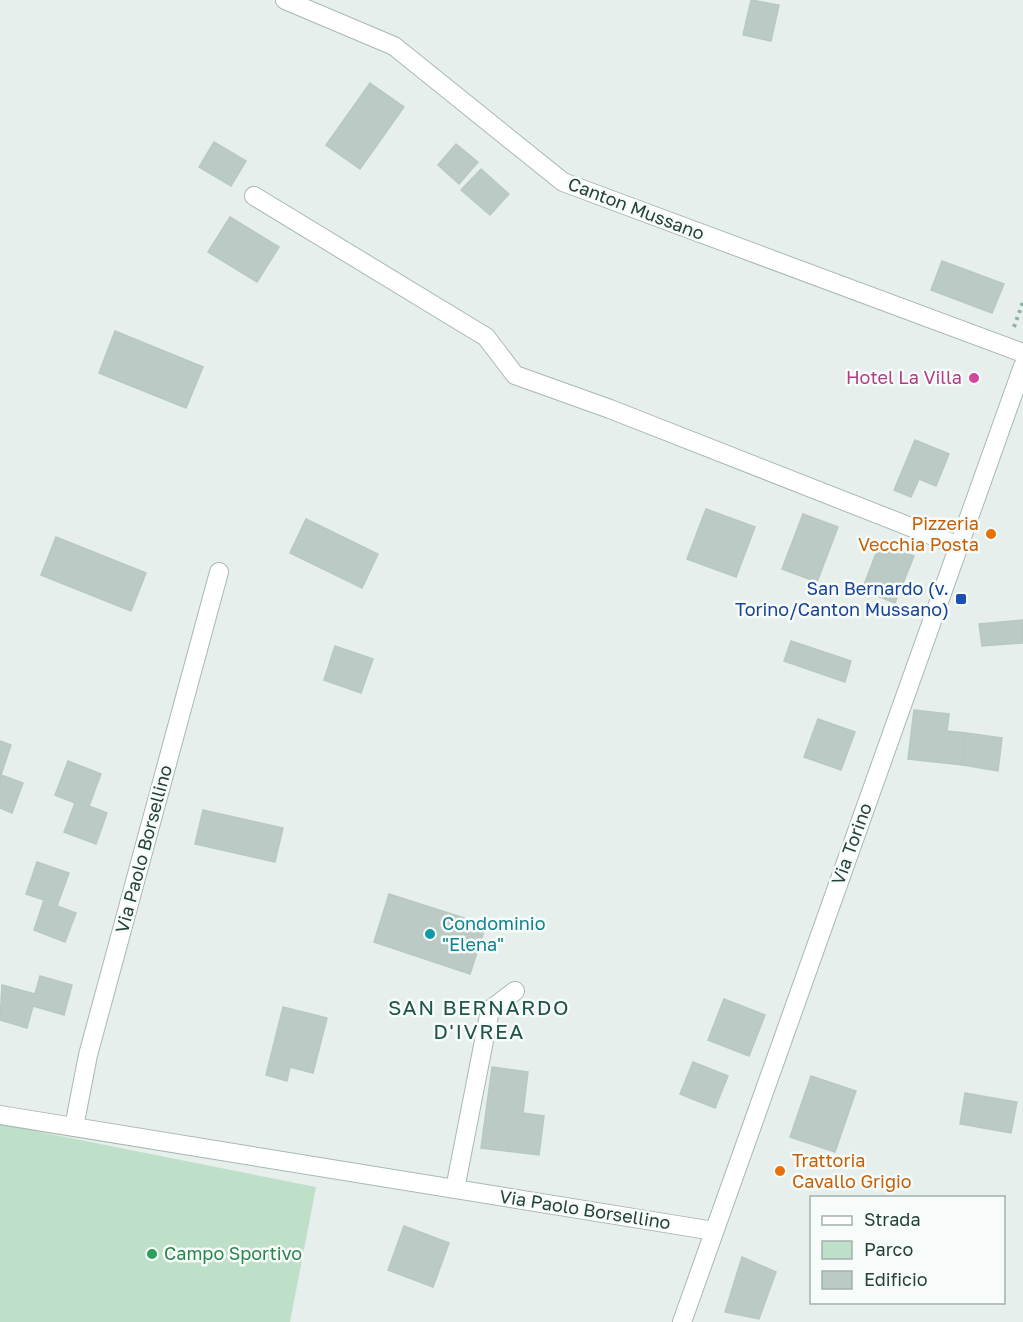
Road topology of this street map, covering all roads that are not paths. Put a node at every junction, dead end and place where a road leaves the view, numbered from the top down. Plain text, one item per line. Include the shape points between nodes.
1 (285, 0) edge
2 (254, 196) dead end
3 (1023, 353) edge
4 (1023, 366) edge
5 (959, 546) junction
6 (219, 572) dead end
7 (515, 991) dead end
8 (0, 1115) edge
9 (74, 1127) junction
10 (455, 1189) junction
11 (714, 1231) junction
12 (682, 1322) edge

1 - 3 street, Canton Mussano via 394,46 563,182
2 - 5 street via 486,337 515,375
4 - 5 street, Via Torino
5 - 11 street, Via Torino
6 - 9 street, Via Paolo Borsellino via 91,1043
7 - 10 street via 490,1010
8 - 9 street, Via Paolo Borsellino
9 - 10 street, Via Paolo Borsellino
10 - 11 street, Via Paolo Borsellino
11 - 12 street, Via Torino

